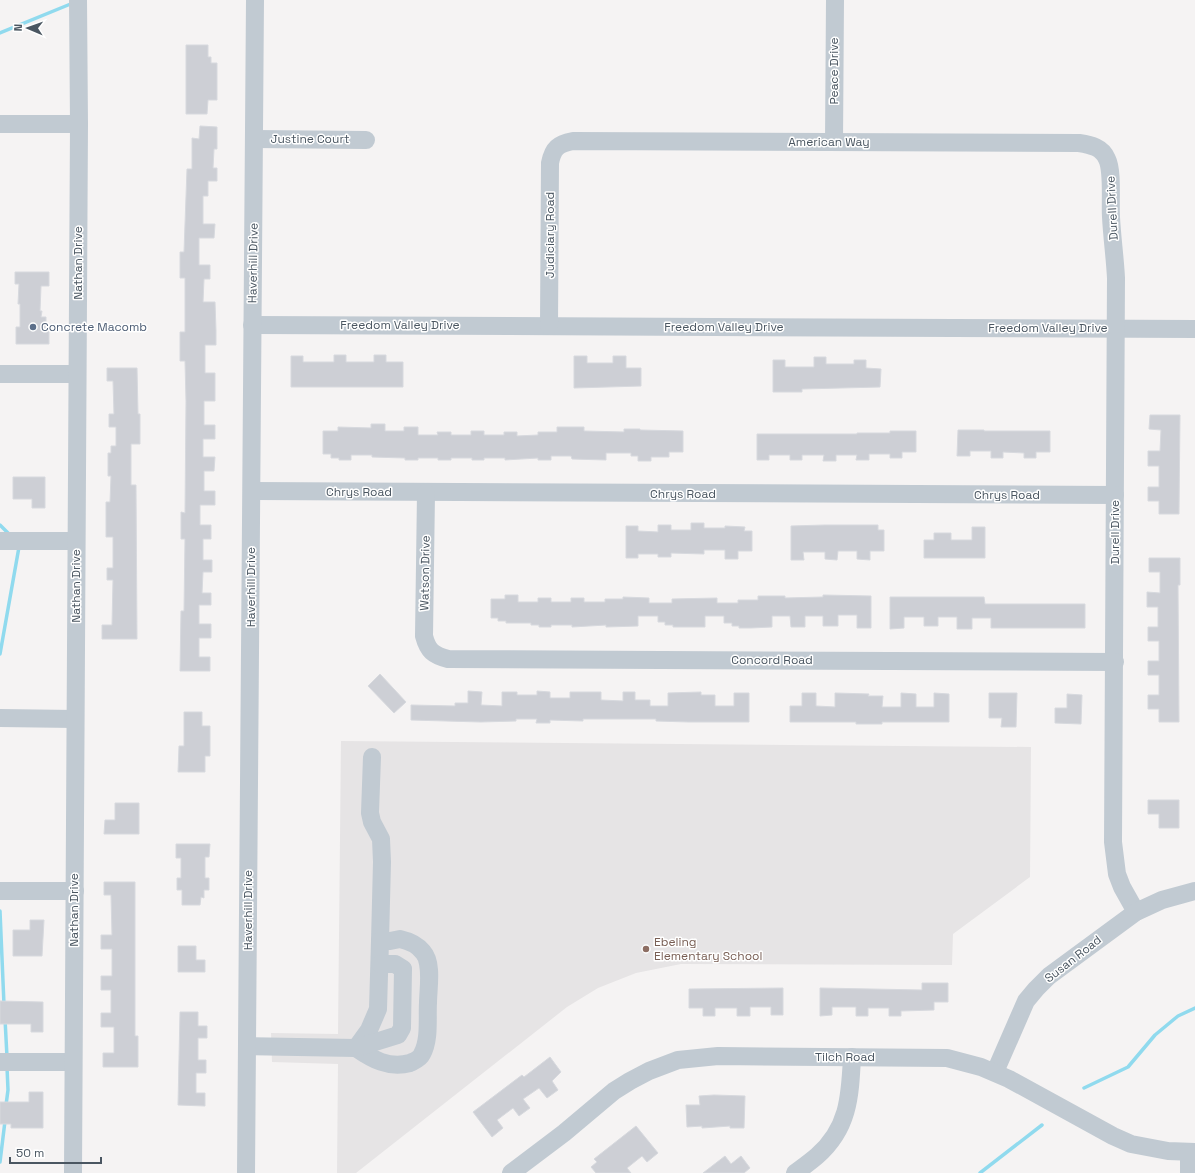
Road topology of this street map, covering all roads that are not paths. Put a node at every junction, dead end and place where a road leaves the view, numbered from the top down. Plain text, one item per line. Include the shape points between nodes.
1 (78, 0) edge
2 (255, 0) edge
3 (835, 0) edge
4 (0, 124) edge
5 (79, 124) junction
6 (254, 139) junction
7 (366, 140) dead end
8 (834, 142) junction
9 (557, 146) joint
10 (1100, 150) joint
11 (252, 325) junction
12 (549, 326) junction
13 (1116, 329) junction
14 (1195, 329) edge
15 (0, 374) edge
16 (77, 374) junction
17 (252, 492) junction
18 (426, 493) junction
19 (1115, 496) junction
20 (0, 540) edge
21 (76, 541) junction
22 (432, 652) joint
23 (1115, 662) junction
24 (0, 718) edge
25 (75, 719) junction
26 (372, 757) dead end
27 (0, 891) edge
28 (1195, 891) edge
29 (75, 892) junction
30 (1136, 912) junction
31 (380, 941) junction
32 (380, 964) junction
33 (247, 1046) junction
34 (356, 1048) junction
35 (852, 1057) junction
36 (0, 1062) edge
37 (73, 1062) junction
38 (995, 1072) junction
39 (1192, 1152) edge
40 (73, 1173) edge
41 (246, 1173) edge
42 (511, 1173) edge
43 (795, 1173) edge
44 (1189, 1173) edge

1 - 5 street, Nathan Drive
2 - 6 street, Haverhill Drive
3 - 8 street, Peace Drive
4 - 5 street
5 - 16 street, Nathan Drive
6 - 7 street, Justine Court
6 - 11 street, Haverhill Drive
8 - 9 street, American Way via 573,141
8 - 10 street, American Way via 1079,143
9 - 12 street, Judiciary Road via 550,163
10 - 13 street, Durell Drive via 1107,159 1110,172
11 - 12 street, Freedom Valley Drive
11 - 17 street, Haverhill Drive
12 - 13 street, Freedom Valley Drive
13 - 14 street, Freedom Valley Drive
13 - 19 street, Durell Drive
15 - 16 street
16 - 21 street, Nathan Drive
17 - 18 street, Chrys Road
17 - 33 street, Haverhill Drive
18 - 19 street, Chrys Road
18 - 22 street, Watson Drive via 424,636
19 - 23 street, Durell Drive
20 - 21 street
21 - 25 street, Nathan Drive
22 - 23 street, Concord Road via 448,659
23 - 30 street, Durell Drive via 1114,860 1122,887
24 - 25 street
25 - 29 street, Nathan Drive
26 - 31 street via 370,813 381,839 382,862
27 - 29 street
28 - 30 street, Susan Road via 1162,900
29 - 37 street, Nathan Drive
30 - 38 street, Susan Road via 1049,976 1036,989 1020,1012
31 - 32 street
31 - 34 street via 400,938 413,943 424,952 429,964 426,1040 422,1055 404,1065 379,1061
32 - 34 street via 378,1009 369,1030
32 - 34 street via 395,964 403,968 402,1028 398,1035
33 - 34 street
33 - 41 street, Haverhill Drive
35 - 38 street, Tilch Road via 946,1058
35 - 42 street, Tilch Road via 718,1056 678,1060 662,1065 614,1091
35 - 43 street via 850,1096 839,1127 818,1155
36 - 37 street
37 - 40 street, Nathan Drive
38 - 39 street, Tilch Road via 1131,1144
39 - 44 street

